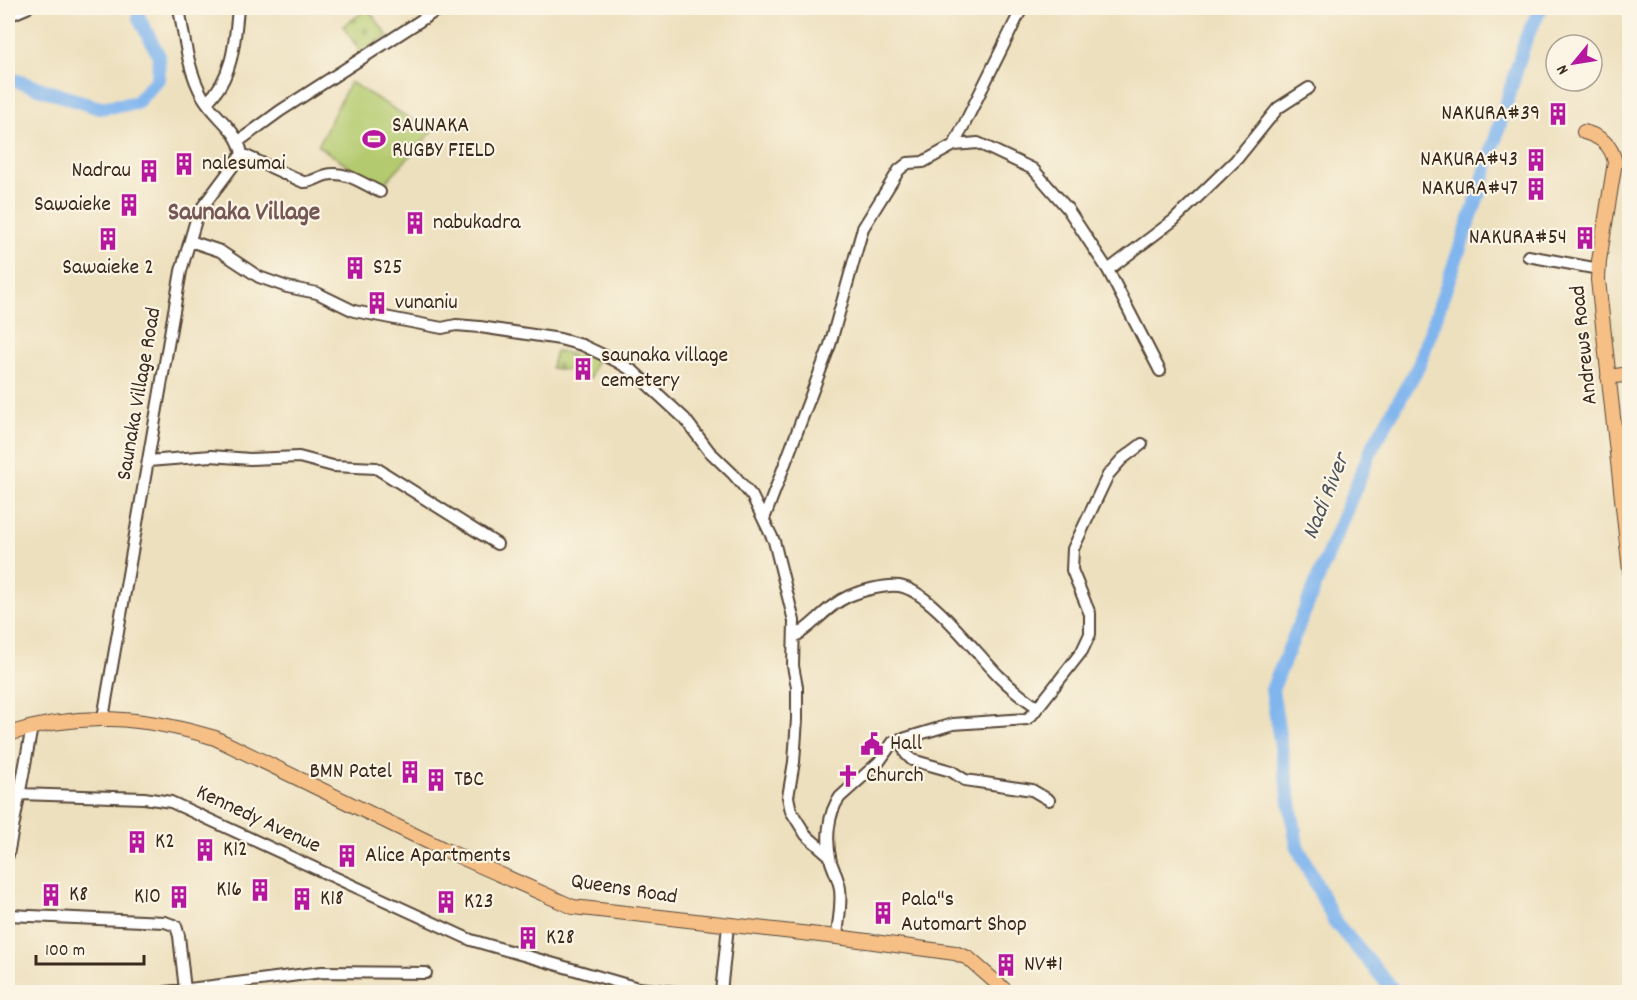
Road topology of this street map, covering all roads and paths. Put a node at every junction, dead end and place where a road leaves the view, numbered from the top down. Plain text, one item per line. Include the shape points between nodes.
1 (27, 8) edge
2 (179, 8) edge
3 (238, 8) edge
4 (440, 8) edge
5 (1022, 8) edge
6 (8, 16) edge
7 (1309, 88) dead end
8 (207, 102) junction
9 (1584, 132) dead end
10 (239, 141) junction
11 (954, 145) junction
12 (242, 154) junction
13 (380, 192) dead end
14 (190, 241) junction
15 (1528, 256) dead end
16 (1599, 269) junction
17 (1108, 270) junction
18 (1160, 371) dead end
19 (1629, 374) edge
20 (1608, 377) junction
21 (1142, 444) dead end
22 (148, 461) junction
23 (764, 519) junction
24 (497, 544) dead end
25 (1629, 571) edge
26 (794, 637) junction
27 (1037, 707) junction
28 (103, 718) junction
29 (32, 727) junction
30 (8, 734) edge
31 (900, 739) junction
32 (18, 794) junction
33 (1049, 800) dead end
34 (8, 855) edge
35 (830, 856) junction
36 (8, 915) edge
37 (728, 926) junction
38 (837, 937) junction
39 (426, 973) dead end
40 (185, 990) junction
41 (166, 993) edge
42 (676, 993) edge
43 (721, 993) edge
44 (1007, 993) edge

1 - 6 street
2 - 8 street via 193,71
3 - 8 street via 236,40 227,73
4 - 10 street
5 - 11 street
7 - 17 street via 1278,108 1236,160 1174,220
8 - 10 street
9 - 16 main road, Andrews Road via 1610,146 1615,162
10 - 12 street
11 - 17 street via 978,143 1033,169 1067,208
11 - 23 street via 899,170 863,228 830,345
12 - 13 street via 303,182 344,174
12 - 14 street, Saunaka Village Road via 198,213
14 - 22 street, Saunaka Village Road via 181,271
14 - 23 street via 220,251 259,277 317,293 354,310 442,328 480,327 560,339 604,355 633,371 685,419 752,496
15 - 16 street
16 - 20 main road, Andrews Road
17 - 18 street
19 - 20 main road
20 - 25 main road, Andrews Road
21 - 27 street via 1108,475 1073,549 1072,570 1090,614 1090,634 1082,651
22 - 24 street via 211,456 300,457 333,466 376,468
22 - 28 street, Saunaka Village Road
23 - 26 street via 787,590
26 - 27 street via 834,603 871,589 902,587 936,608 998,675
26 - 35 street via 797,719 788,797 791,811 806,835
27 - 31 street via 1027,719 953,724
28 - 29 main road, Queens Road
28 - 37 main road, Queens Road via 182,728 215,738 443,849 573,907
29 - 30 main road, Queens Road
29 - 32 street
31 - 33 street via 912,760 951,771 965,780 1032,790
31 - 35 street via 892,742 879,762 834,804
32 - 34 street
32 - 42 street, Kennedy Avenue via 171,802 471,940 638,987
35 - 38 street via 840,890
36 - 40 street via 165,922 176,926
37 - 38 main road, Queens Road
37 - 43 street
38 - 44 main road, Queens Road via 955,953 968,958
39 - 40 street via 322,972
40 - 41 street

